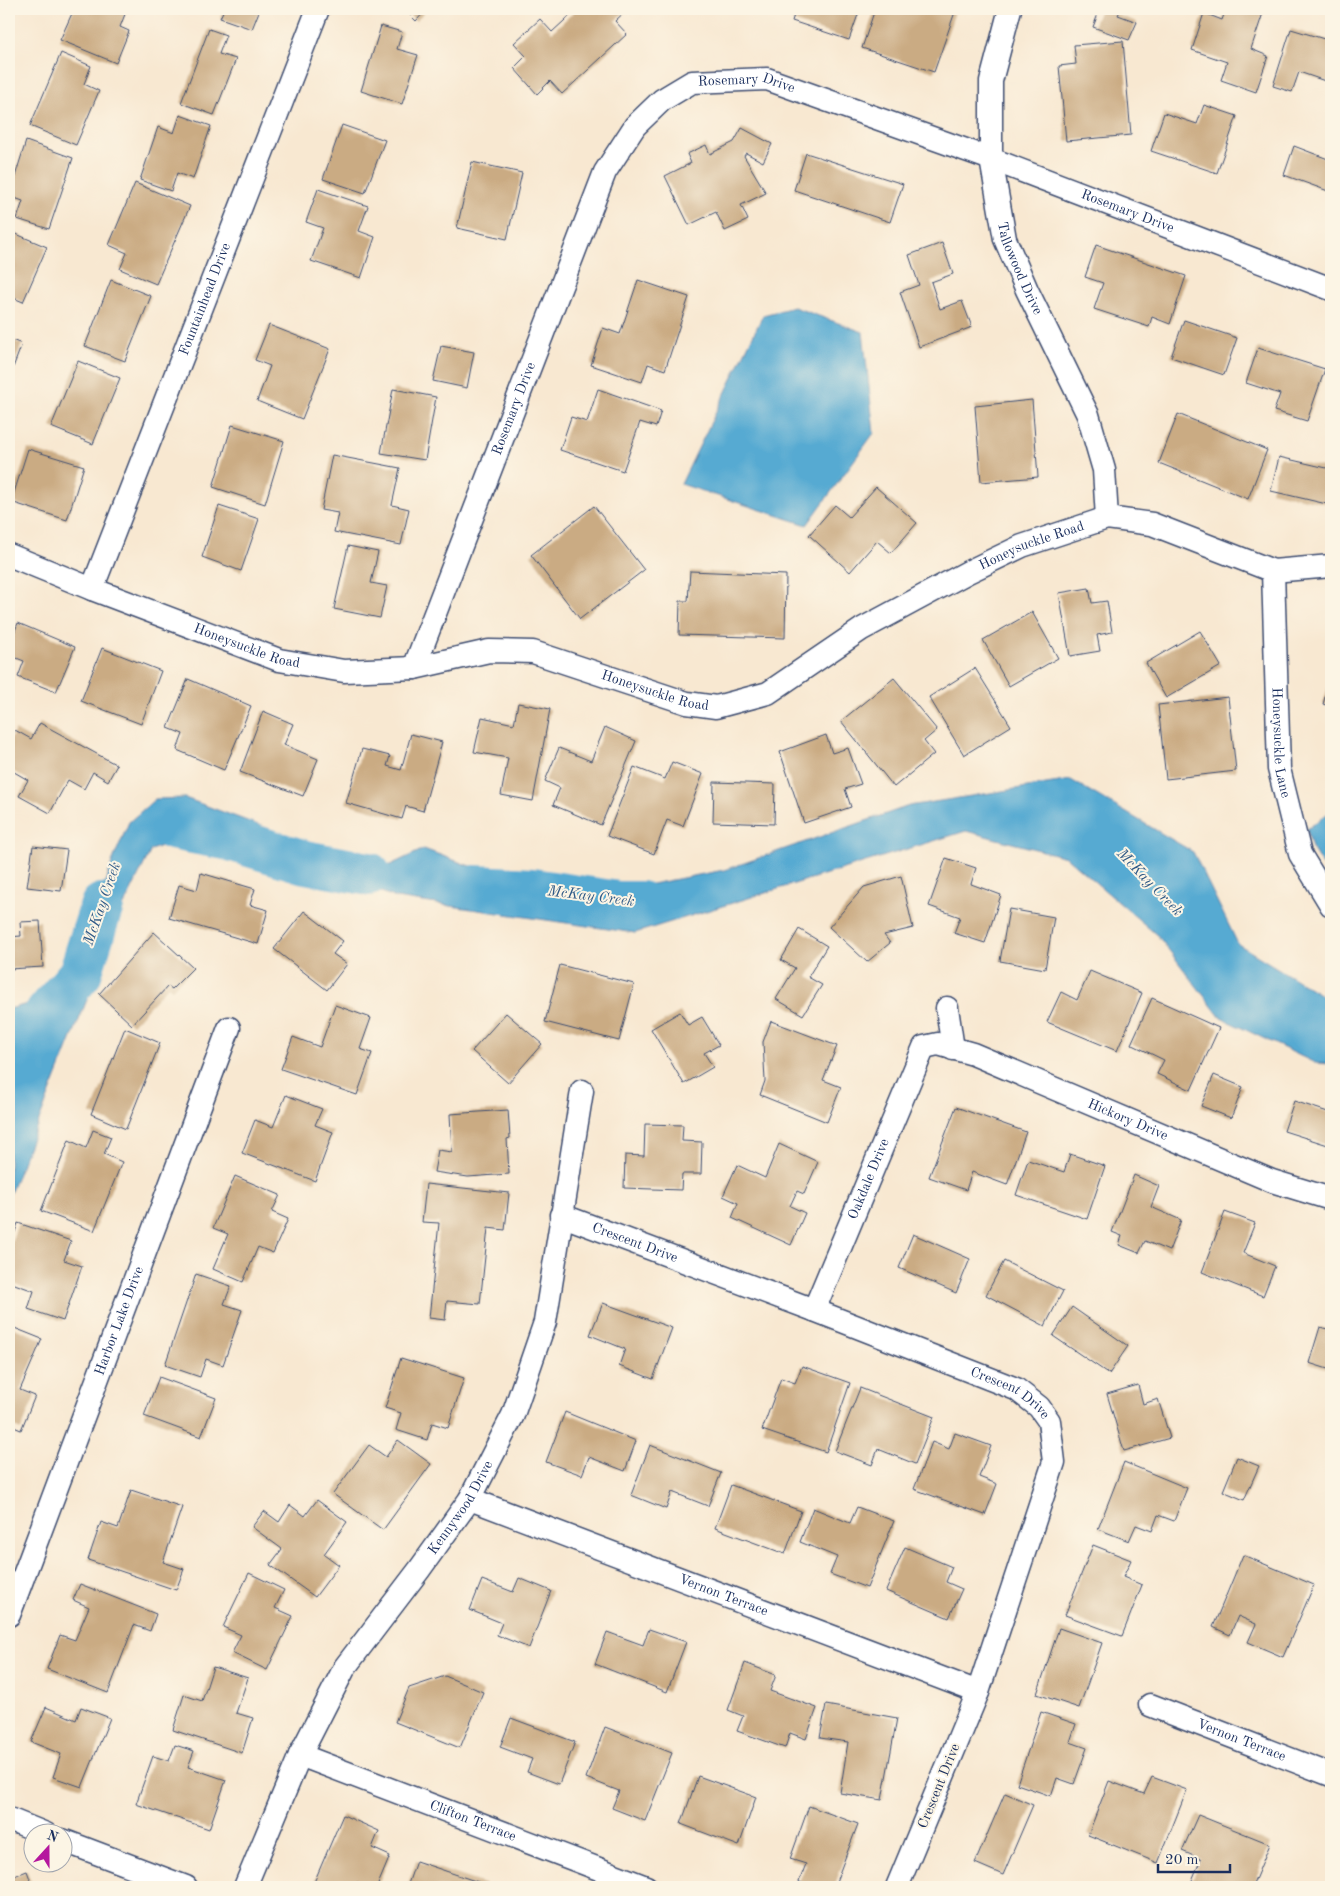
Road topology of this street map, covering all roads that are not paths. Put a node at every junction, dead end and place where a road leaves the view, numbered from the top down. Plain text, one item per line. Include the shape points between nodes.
1 (318, 9) edge
2 (1010, 9) edge
3 (991, 159) junction
4 (1331, 289) edge
5 (1107, 518) junction
6 (9, 555) edge
7 (1331, 566) edge
8 (1273, 571) junction
9 (92, 589) junction
10 (414, 668) junction
11 (1331, 904) edge
12 (947, 1008) dead end
13 (229, 1028) dead end
14 (924, 1047) joint
15 (953, 1049) junction
16 (582, 1091) dead end
17 (1331, 1199) edge
18 (561, 1215) junction
19 (814, 1310) junction
20 (470, 1499) junction
21 (9, 1616) edge
22 (978, 1692) junction
23 (1150, 1705) dead end
24 (300, 1755) junction
25 (1331, 1775) edge
26 (9, 1819) edge
27 (22, 1824) edge
28 (72, 1844) edge
29 (186, 1887) edge
30 (244, 1887) edge
31 (646, 1887) edge
32 (897, 1887) edge

1 - 9 street, Fountainhead Drive
2 - 3 street, Tallowood Drive via 991,81
3 - 4 street, Rosemary Drive
3 - 5 street, Tallowood Drive via 1005,239 1088,416 1104,470
3 - 10 street, Rosemary Drive via 767,78 692,82 662,100 635,126 605,172
5 - 8 street, Honeysuckle Road via 1152,524
5 - 10 street, Honeysuckle Road via 1022,546 862,629 768,693 716,707 678,700 533,652 489,651
6 - 9 street, Honeysuckle Road
7 - 8 street, Honeysuckle Road
8 - 11 street, Honeysuckle Lane via 1279,769 1300,854
9 - 10 street, Honeysuckle Road via 280,660 344,670
12 - 15 street
13 - 21 street, Harbor Lake Drive
14 - 15 street, Hickory Drive via 938,1044
14 - 19 street, Oakdale Drive
15 - 17 street, Hickory Drive via 973,1054 1272,1181
16 - 18 street, Kennywood Drive
18 - 19 street, Crescent Drive
18 - 20 street, Kennywood Drive via 545,1322 513,1415
19 - 22 street, Crescent Drive via 1016,1390 1039,1407 1049,1421 1054,1462
20 - 22 street, Vernon Terrace
20 - 24 street, Kennywood Drive via 345,1667
22 - 32 street, Crescent Drive
23 - 25 street, Vernon Terrace
24 - 30 street, Kennywood Drive
24 - 31 street, Clifton Terrace
26 - 27 street
28 - 29 street

